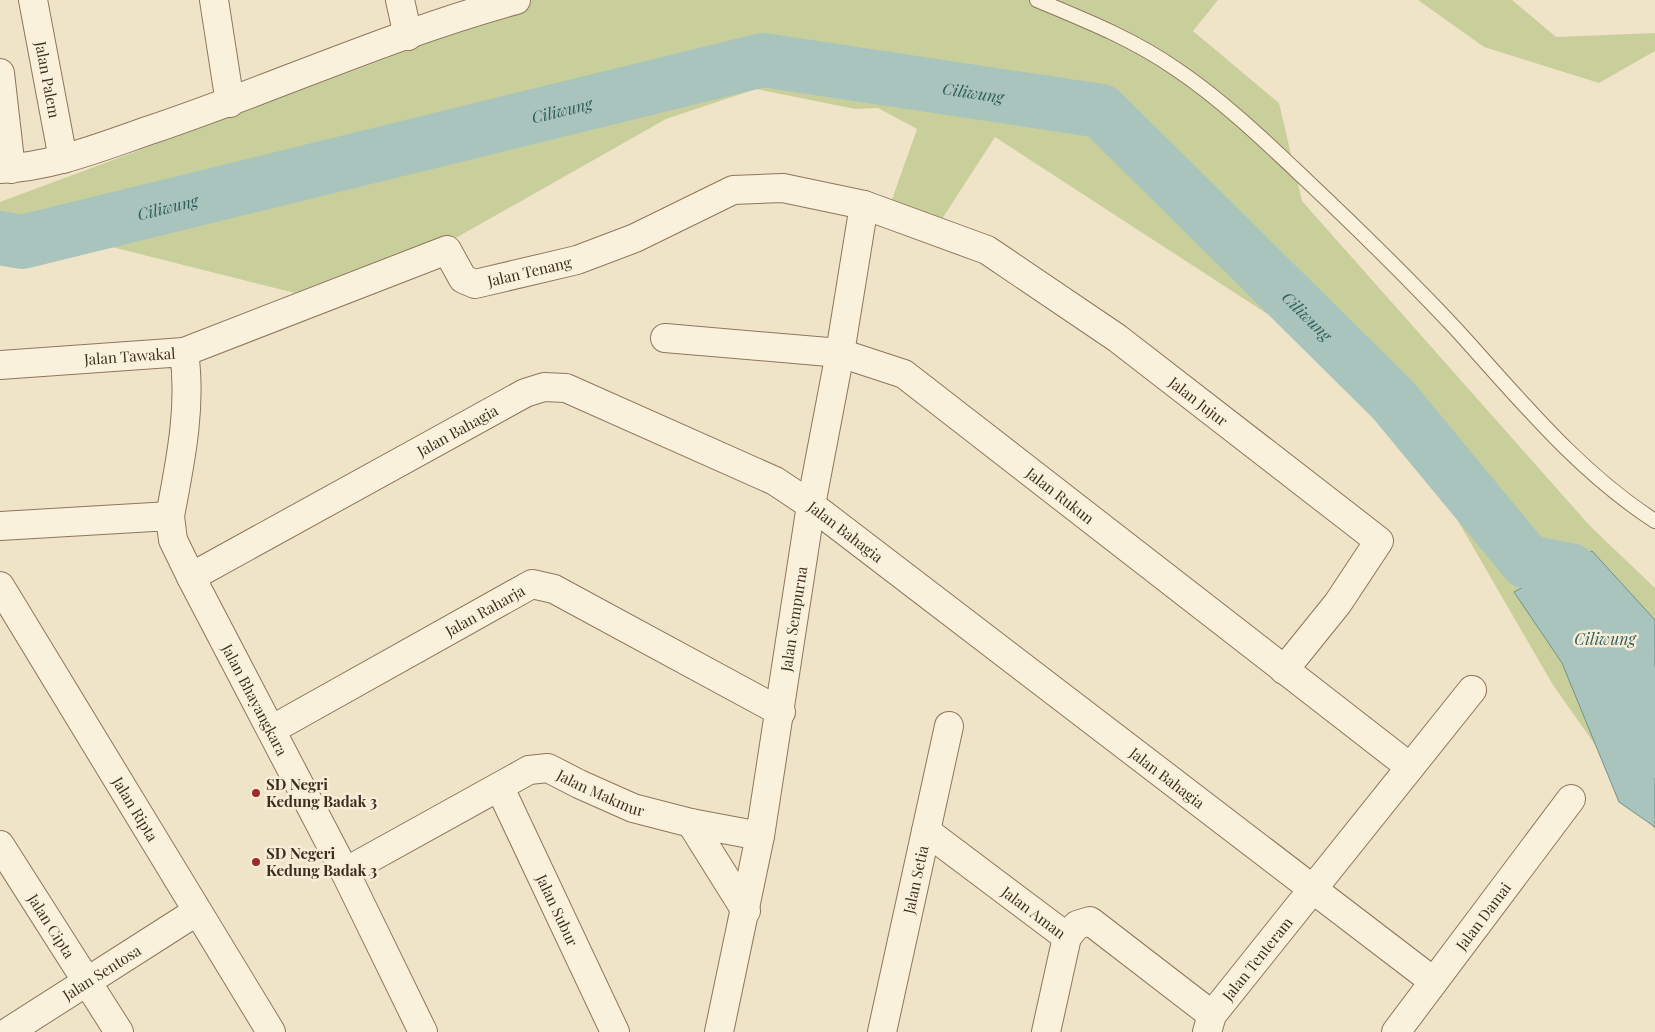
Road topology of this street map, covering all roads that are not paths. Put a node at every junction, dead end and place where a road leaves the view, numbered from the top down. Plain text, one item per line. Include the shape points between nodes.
1 (33, 0) edge
2 (214, 0) edge
3 (400, 0) edge
4 (516, 0) edge
5 (1037, 0) edge
6 (408, 36) junction
7 (0, 73) edge
8 (230, 103) junction
9 (63, 159) junction
10 (6, 169) edge
11 (864, 205) junction
12 (665, 338) dead end
13 (184, 352) junction
14 (840, 354) junction
15 (0, 365) edge
16 (811, 505) junction
17 (170, 516) junction
18 (1655, 520) edge
19 (0, 526) edge
20 (191, 577) junction
21 (0, 586) edge
22 (1284, 670) junction
23 (1472, 690) dead end
24 (781, 712) junction
25 (950, 726) dead end
26 (271, 730) junction
27 (1410, 767) junction
28 (500, 788) junction
29 (1571, 800) dead end
30 (691, 823) junction
31 (926, 831) junction
32 (760, 836) junction
33 (0, 845) edge
34 (346, 872) junction
35 (1312, 887) junction
36 (746, 911) junction
37 (196, 912) junction
38 (1067, 937) junction
39 (1433, 981) junction
40 (88, 982) junction
41 (1209, 1023) edge
42 (8, 1032) edge
43 (119, 1032) edge
44 (271, 1032) edge
45 (423, 1032) edge
46 (614, 1032) edge
47 (719, 1032) edge
48 (882, 1032) edge
49 (1046, 1032) edge
50 (1396, 1032) edge

1 - 9 street, Jalan Palem
2 - 8 street
3 - 6 street
4 - 6 street
5 - 18 lane via 1114,32 1177,69 1258,134 1397,266 1582,463 1633,507
6 - 8 street
7 - 10 street
8 - 9 street
9 - 10 street
11 - 13 street, Jalan Tenang via 783,188 732,190 635,238 577,260 475,284 462,278 447,250
11 - 14 street, Jalan Sempurna
11 - 22 street, Jalan Jujur via 987,250 1117,338 1380,541 1338,603
12 - 14 street, Jalan Rukun
13 - 15 street, Jalan Tawakal
13 - 17 street, Jalan Tawakal via 187,370 185,426
14 - 16 street, Jalan Sempurna
14 - 22 street, Jalan Rukun via 904,374
16 - 20 street, Jalan Bahagia via 775,481 586,395 566,388 544,387 525,394
16 - 24 street, Jalan Sempurna
16 - 35 street, Jalan Bahagia
17 - 19 street
17 - 20 street, Jalan Bhayangkara via 173,540
20 - 26 street, Jalan Bhayangkara
21 - 37 street, Jalan Ripta
22 - 27 street, Jalan Rukun
23 - 27 street, Jalan Tenteram
24 - 26 street, Jalan Raharja via 554,589 532,584
24 - 32 street, Jalan Sempurna
25 - 31 street, Jalan Setia
26 - 34 street, Jalan Bhayangkara
27 - 35 street, Jalan Tenteram
28 - 30 street, Jalan Makmur via 529,770 548,768 633,808
28 - 34 street, Jalan Makmur
28 - 46 street, Jalan Subur
29 - 39 street, Jalan Damai
30 - 32 street, Jalan Makmur
30 - 36 street
31 - 38 street, Jalan Aman
31 - 48 street, Jalan Setia
32 - 36 street, Jalan Sempurna
33 - 40 street, Jalan Cipta
34 - 45 street, Jalan Bhayangkara
35 - 39 street, Jalan Bahagia
35 - 41 street, Jalan Tenteram
36 - 47 street, Jalan Sempurna
37 - 40 street, Jalan Sentosa
37 - 44 street, Jalan Ripta
38 - 41 street, Jalan Aman via 1077,925 1090,920
38 - 49 street
39 - 50 street, Jalan Damai
40 - 42 street, Jalan Sentosa
40 - 43 street, Jalan Cipta

